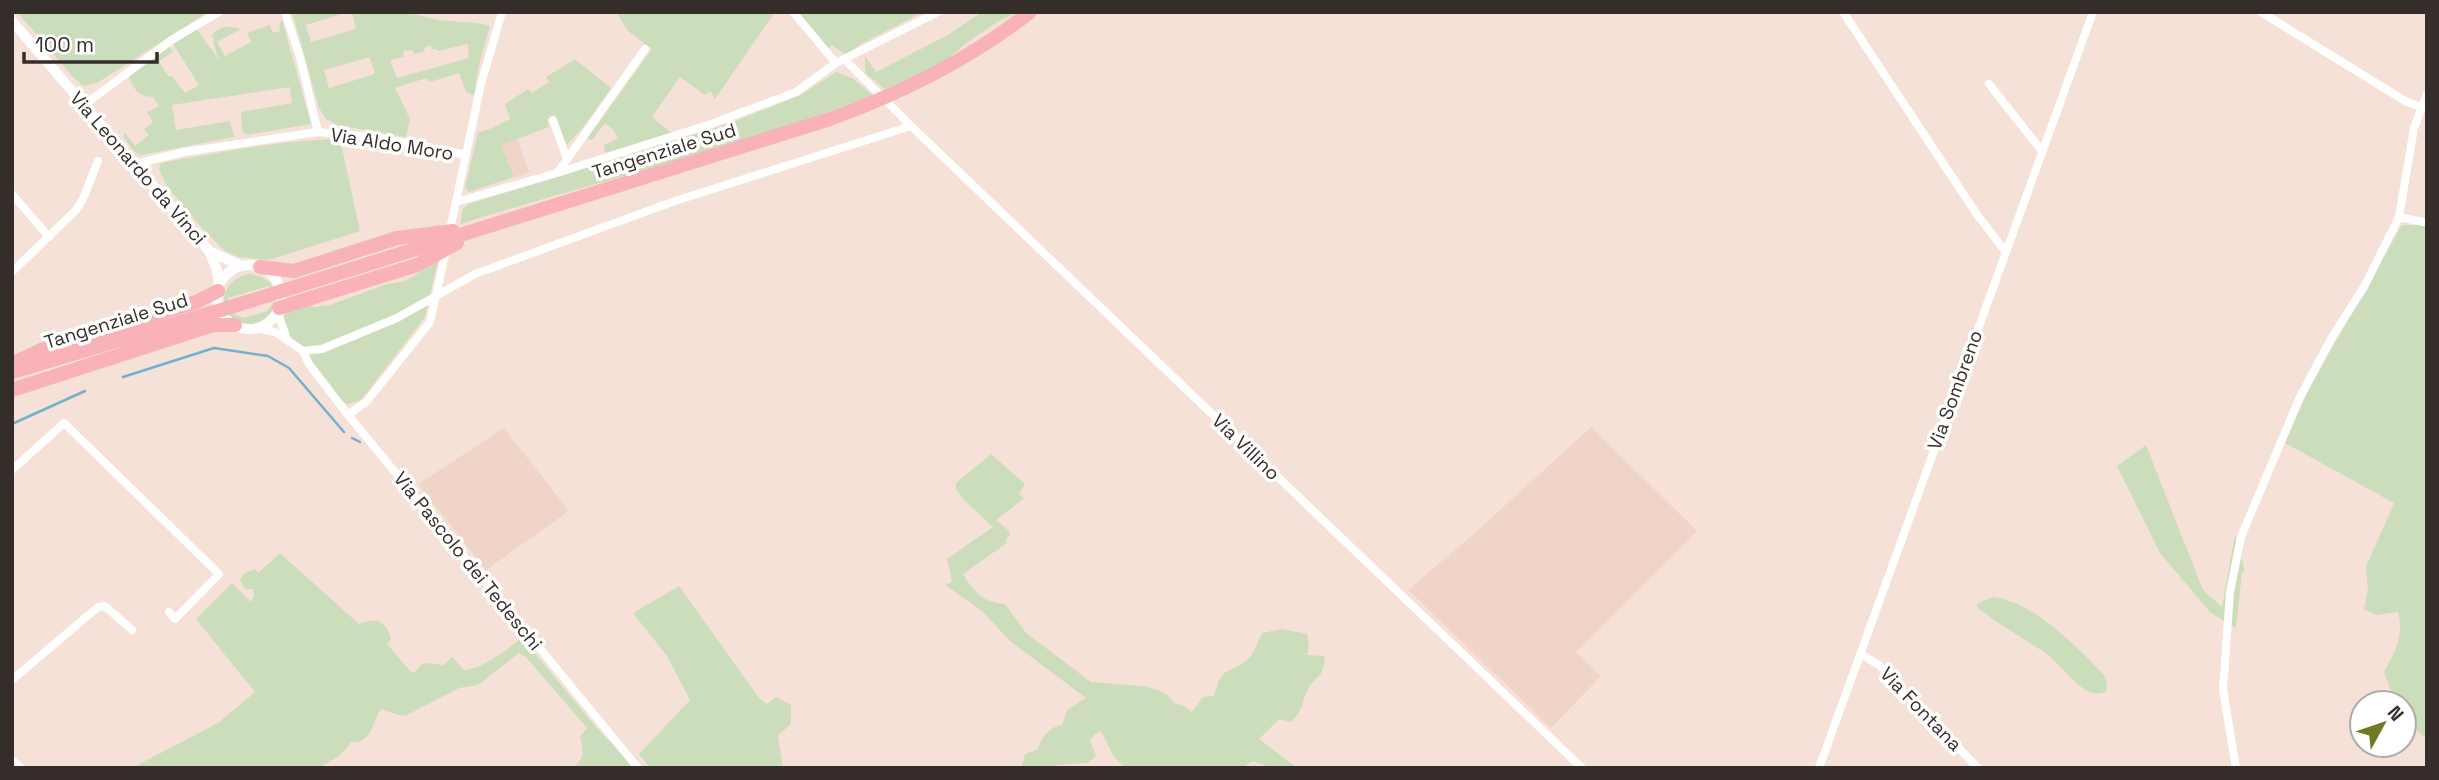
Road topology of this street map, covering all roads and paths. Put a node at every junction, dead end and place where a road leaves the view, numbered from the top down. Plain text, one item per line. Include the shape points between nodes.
1 (219, 12) edge
2 (285, 12) edge
3 (502, 12) edge
4 (793, 12) edge
5 (938, 12) edge
6 (1030, 12) edge
7 (1843, 12) edge
8 (2093, 12) edge
9 (2260, 12) edge
10 (14, 26) edge
11 (645, 49) dead end
12 (840, 61) junction
13 (1989, 84) dead end
14 (2427, 94) edge
15 (84, 105) junction
16 (2420, 107) junction
17 (553, 120) dead end
18 (911, 126) junction
19 (318, 132) junction
20 (2042, 151) junction
21 (466, 155) junction
22 (567, 159) junction
23 (98, 162) dead end
24 (136, 166) junction
25 (557, 173) junction
26 (12, 194) edge
27 (456, 202) junction
28 (2399, 217) junction
29 (2423, 222) dead end
30 (460, 235) junction
31 (49, 237) junction
32 (209, 251) junction
33 (2006, 252) junction
34 (242, 266) junction
35 (12, 272) edge
36 (266, 272) junction
37 (218, 291) junction
38 (436, 296) junction
39 (280, 300) junction
40 (231, 323) junction
41 (257, 328) junction
42 (288, 341) junction
43 (303, 351) junction
44 (12, 364) edge
45 (12, 372) edge
46 (12, 390) edge
47 (348, 415) junction
48 (12, 470) edge
49 (172, 615) dead end
50 (132, 630) dead end
51 (1861, 654) junction
52 (12, 680) edge
53 (12, 760) edge
54 (20, 768) edge
55 (638, 768) edge
56 (1582, 768) edge
57 (1819, 768) edge
58 (1978, 768) edge
59 (2236, 768) edge

1 - 15 street via 173,38
2 - 19 street
3 - 21 street
4 - 12 street, Via Villino
5 - 12 street
6 - 30 highway, Tangenziale Sud via 957,62 872,103
7 - 33 street
8 - 20 street, Via Sombreno
9 - 16 street
10 - 15 street, Via Leonardo da Vinci
11 - 22 street
12 - 18 street, Via Villino
12 - 25 street via 796,92
13 - 20 street
14 - 16 street
15 - 24 street, Via Leonardo da Vinci
16 - 28 street
17 - 22 street
18 - 38 street via 675,201 475,274
18 - 56 street, Via Villino
19 - 21 street, Via Aldo Moro
19 - 24 street, Via Aldo Moro via 184,152
20 - 33 street, Via Sombreno
21 - 27 street
22 - 25 street
23 - 31 street via 76,211
24 - 32 street, Via Leonardo da Vinci
25 - 27 street
26 - 31 street
27 - 38 street
28 - 29 street
28 - 59 street via 2299,399 2241,537 2223,689
30 - 36 highway via 452,231 410,235 294,271
30 - 39 highway, Tangenziale Sud
30 - 39 highway via 457,244 417,265
31 - 35 street
32 - 34 street, Via Leonardo da Vinci
32 - 37 street, Via Leonardo da Vinci via 217,270
33 - 51 street, Via Sombreno
34 - 36 street
34 - 37 street via 226,276
36 - 39 street via 278,283
37 - 40 street via 219,307
37 - 44 highway via 41,350
38 - 43 street via 397,318 322,349
38 - 47 street via 430,322 367,401
39 - 41 street via 269,321
39 - 42 street
39 - 45 highway, Tangenziale Sud
40 - 41 street
40 - 46 highway
41 - 42 street
42 - 43 street
43 - 47 street, Via Pascolo dei Tedeschi
47 - 55 street, Via Pascolo dei Tedeschi
48 - 49 street via 64,423 219,574
50 - 52 street via 105,606 98,607
51 - 57 street, Via Sombreno
51 - 58 street, Via Fontana via 1879,665
53 - 54 street

